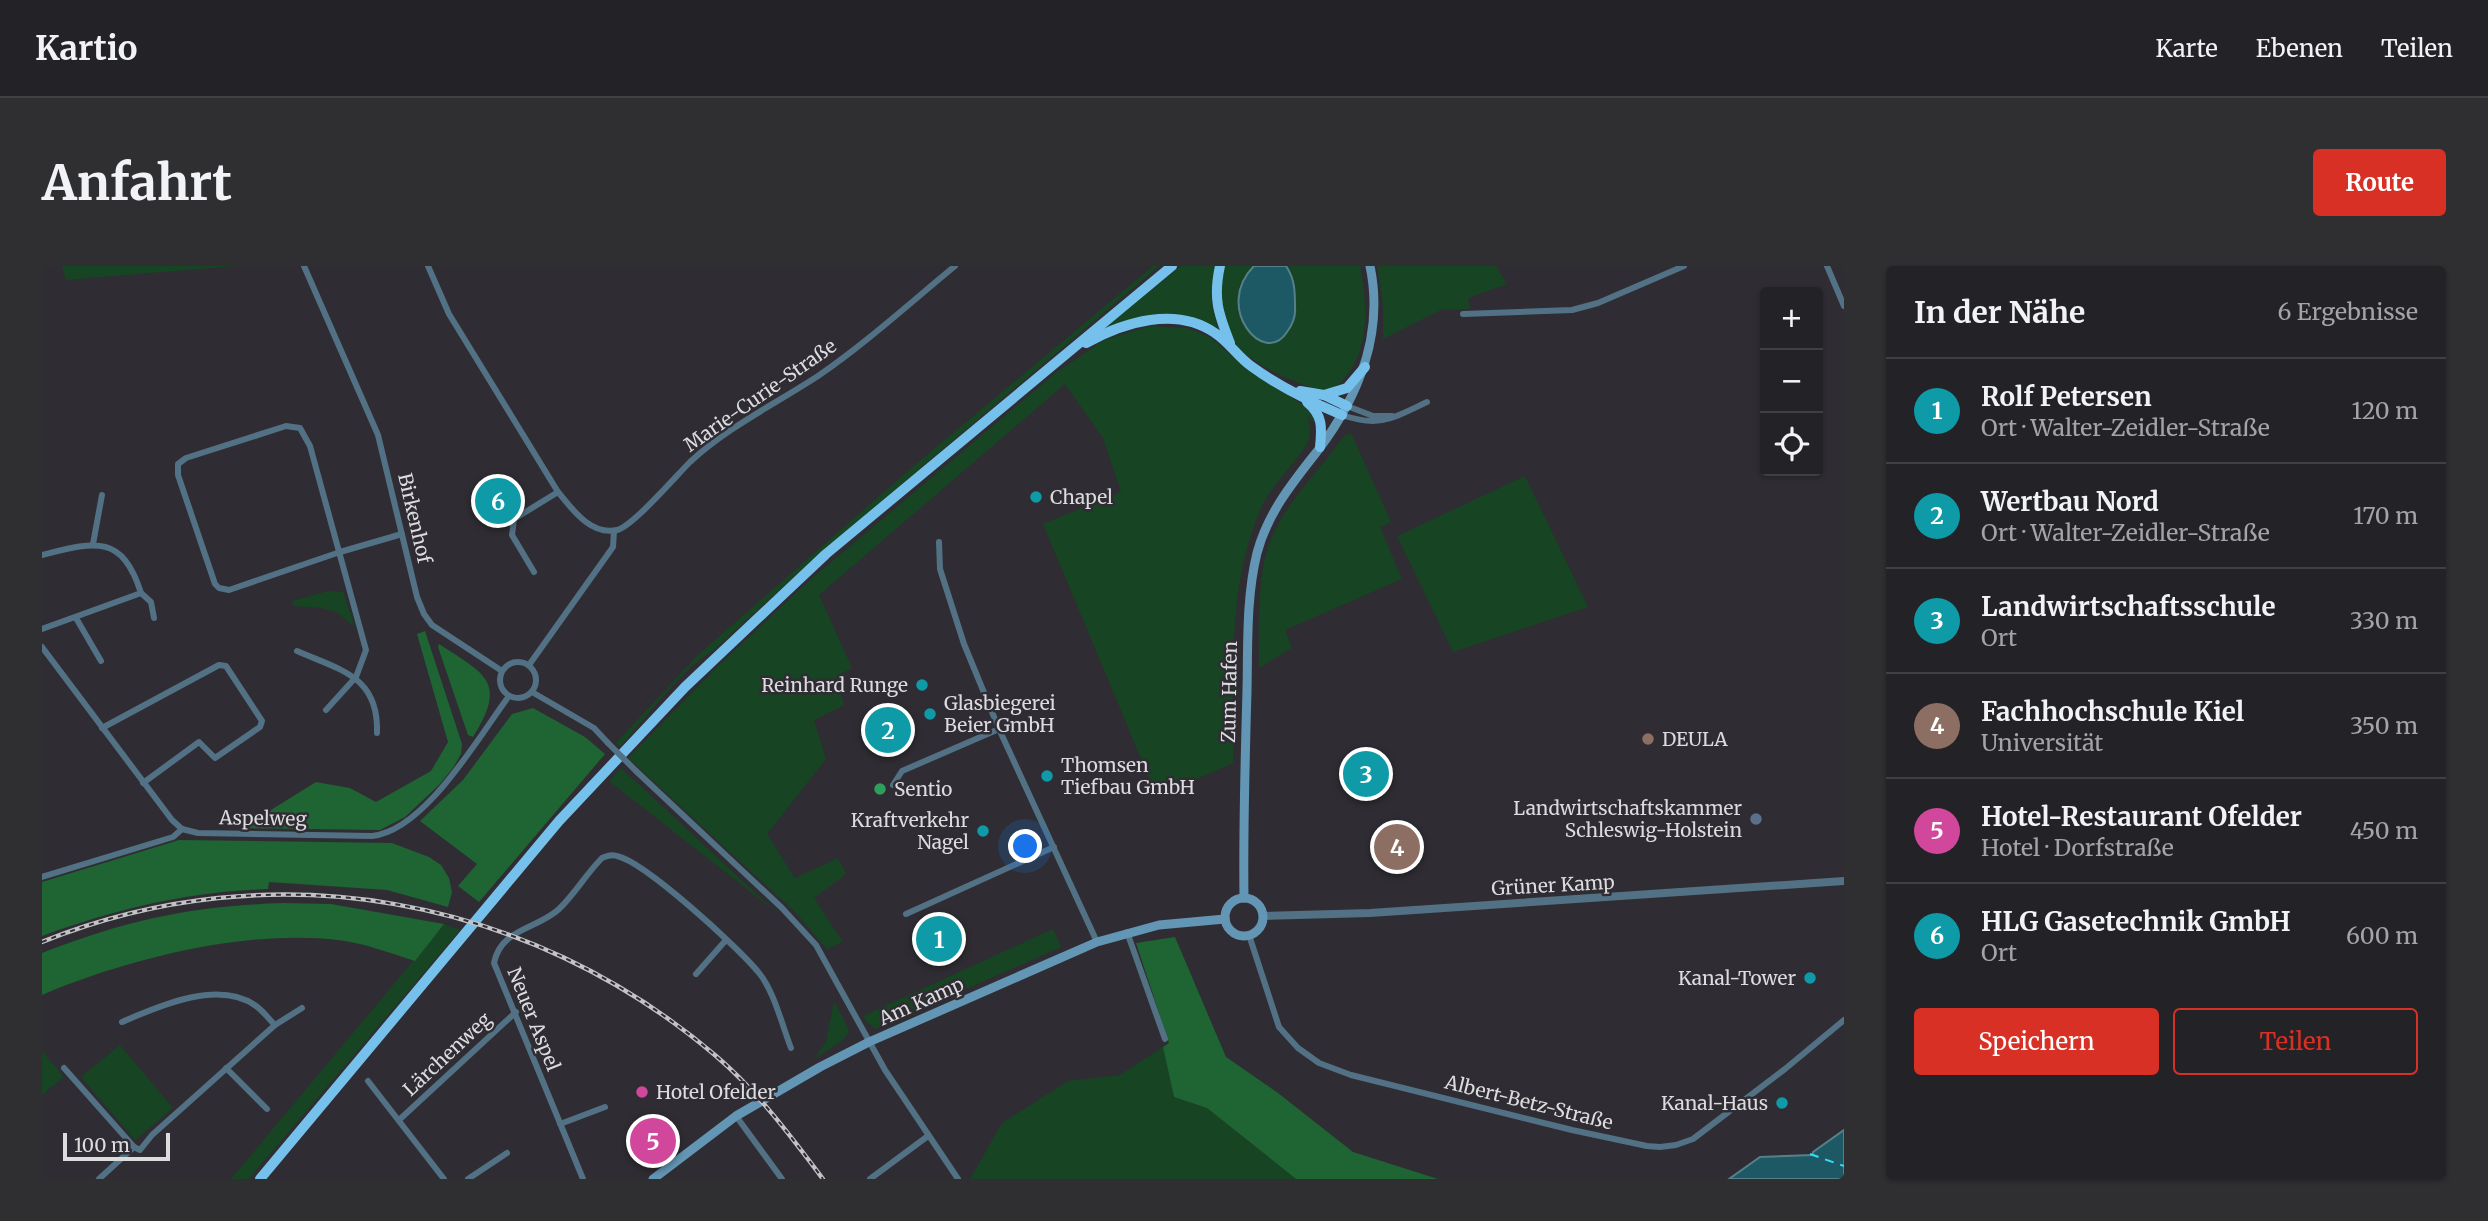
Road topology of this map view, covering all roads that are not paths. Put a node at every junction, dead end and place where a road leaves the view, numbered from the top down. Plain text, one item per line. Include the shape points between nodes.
1 (304, 266) edge
2 (428, 266) edge
3 (954, 266) edge
4 (1172, 266) edge
5 (1220, 266) edge
6 (1370, 266) edge
7 (1684, 266) edge
8 (1827, 266) edge
9 (1844, 306) edge
10 (1463, 314) dead end
11 (1232, 349) junction
12 (1365, 367) junction
13 (1046, 370) junction
14 (1290, 389) junction
15 (1324, 395) junction
16 (1304, 397) junction
17 (1427, 402) dead end
18 (1344, 411) junction
19 (1320, 447) junction
20 (558, 492) junction
21 (102, 495) dead end
22 (614, 531) junction
23 (402, 534) junction
24 (939, 542) dead end
25 (93, 544) junction
26 (340, 552) junction
27 (42, 555) edge
28 (534, 572) dead end
29 (141, 593) junction
30 (76, 618) junction
31 (154, 618) dead end
32 (42, 629) edge
33 (42, 648) edge
34 (297, 651) dead end
35 (100, 661) dead end
36 (529, 666) junction
37 (502, 671) junction
38 (356, 677) junction
39 (532, 692) junction
40 (509, 696) junction
41 (326, 710) dead end
42 (102, 728) junction
43 (999, 729) junction
44 (377, 733) dead end
45 (143, 783) junction
46 (892, 785) dead end
47 (182, 829) junction
48 (1054, 847) junction
49 (42, 877) edge
50 (1844, 881) edge
51 (1244, 898) junction
52 (906, 914) dead end
53 (1263, 916) junction
54 (1225, 919) junction
55 (1127, 932) junction
56 (1249, 935) junction
57 (726, 940) junction
58 (1097, 942) junction
59 (696, 974) dead end
60 (302, 1008) dead end
61 (516, 1012) junction
62 (1844, 1020) edge
63 (122, 1022) dead end
64 (275, 1025) junction
65 (1165, 1039) dead end
66 (869, 1042) junction
67 (791, 1048) dead end
68 (64, 1068) dead end
69 (226, 1068) junction
70 (368, 1081) dead end
71 (605, 1107) dead end
72 (267, 1109) dead end
73 (736, 1116) junction
74 (399, 1120) junction
75 (560, 1124) junction
76 (928, 1136) junction
77 (134, 1147) junction
78 (507, 1153) dead end
79 (99, 1179) edge
80 (260, 1179) edge
81 (444, 1179) edge
82 (468, 1179) edge
83 (583, 1179) edge
84 (653, 1179) edge
85 (782, 1179) edge
86 (870, 1179) edge
87 (958, 1179) edge

1 - 23 street, Birkenhof via 378,435
2 - 20 street via 449,314
3 - 22 street, Marie-Curie-Straße via 860,344 692,460 634,519
4 - 13 highway
5 - 11 highway via 1218,314
6 - 12 main road via 1374,310
7 - 10 street via 1572,310
8 - 9 street
11 - 13 highway via 1203,326 1154,320 1110,330
11 - 14 highway
12 - 15 highway via 1347,388
12 - 18 main road
13 - 80 highway via 826,554 655,717 559,821
14 - 15 highway
14 - 16 highway
15 - 18 highway
16 - 18 highway
16 - 19 highway via 1319,415
17 - 18 street via 1388,421 1371,423
18 - 19 main road, Zum Hafen
19 - 51 main road, Zum Hafen via 1270,516 1251,587
20 - 22 street via 595,528
20 - 28 street via 514,519 512,535
21 - 25 street
22 - 36 street via 613,547
23 - 26 street
23 - 37 street, Birkenhof via 417,597 428,620
24 - 43 street via 940,569 964,644
25 - 27 street
25 - 29 street via 129,563
26 - 26 street via 229,590 219,588 178,464 286,426 300,428 310,446
26 - 38 street via 366,650
29 - 30 street
29 - 31 street via 151,602
30 - 32 street
30 - 35 street
33 - 42 street
34 - 38 street
36 - 37 street via 512,663
36 - 39 street via 537,680
37 - 40 street via 500,684
38 - 41 street
38 - 44 street via 375,707
39 - 40 street via 524,698
39 - 66 street, bridge via 594,728 799,925 827,963
40 - 47 street, Aspelweg via 455,774 388,832 373,836
42 - 45 street
42 - 45 street via 219,665 226,666 262,720 260,727 215,758 198,742
43 - 46 street via 902,771
43 - 48 street
45 - 47 street
47 - 49 street via 173,837
48 - 52 street
48 - 58 street
50 - 53 street, Grüner Kamp via 1370,914
51 - 53 main road via 1255,901
51 - 54 main road via 1228,906
53 - 56 main road via 1258,929
54 - 55 main road, Am Kamp
54 - 56 main road via 1235,934
55 - 58 main road, Am Kamp
55 - 65 street
56 - 62 street, Albert-Betz-Straße via 1279,1027 1319,1063 1363,1078 1647,1146 1693,1139
57 - 59 street
57 - 61 street, Neuer Aspel via 657,879 613,855 602,859 553,914 517,930 501,949 494,963
57 - 67 street via 766,984
58 - 66 main road, Am Kamp
60 - 64 street
61 - 74 street, Lärchenweg
61 - 75 street, Neuer Aspel
63 - 64 street via 190,997 231,995 255,1005
64 - 69 street
66 - 73 main road, Am Kamp
66 - 76 street
68 - 77 street
69 - 72 street
69 - 77 street via 140,1150
70 - 74 street
71 - 75 street
73 - 84 main road, Am Kamp
73 - 85 street
74 - 81 street
75 - 83 street, Neuer Aspel
76 - 86 street
76 - 87 street
77 - 79 street
78 - 82 street

